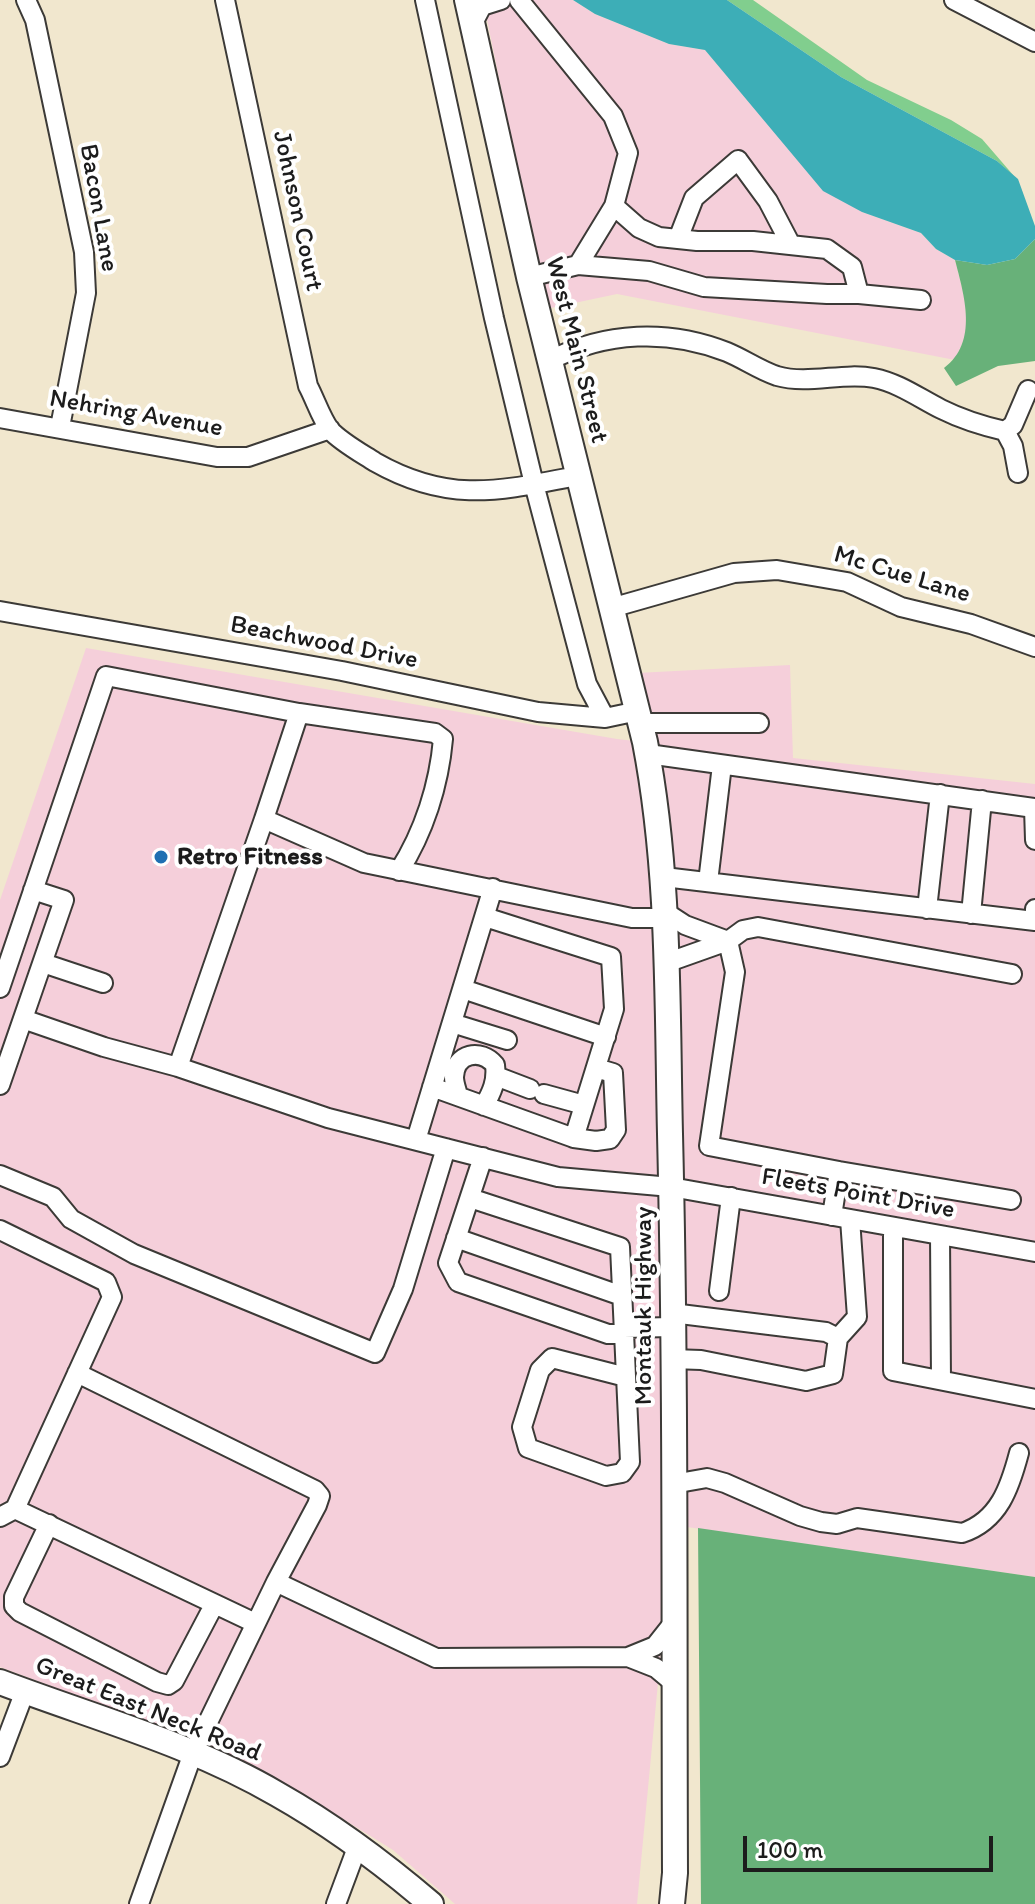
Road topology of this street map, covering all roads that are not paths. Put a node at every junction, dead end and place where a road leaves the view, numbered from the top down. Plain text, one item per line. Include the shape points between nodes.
1 (26, 0) edge
2 (225, 0) edge
3 (425, 0) edge
4 (467, 0) edge
5 (501, 0) edge
6 (519, 0) edge
7 (954, 0) edge
8 (472, 25) junction
9 (1035, 42) edge
10 (614, 206) junction
11 (678, 239) junction
12 (791, 245) junction
13 (578, 265) junction
14 (529, 277) junction
15 (859, 294) junction
16 (921, 300) dead end
17 (549, 361) junction
18 (1028, 390) dead end
19 (0, 418) edge
20 (60, 427) junction
21 (330, 429) junction
22 (1005, 431) junction
23 (1018, 473) dead end
24 (577, 476) junction
25 (534, 484) junction
26 (611, 608) junction
27 (0, 611) edge
28 (1035, 647) edge
29 (299, 713) junction
30 (639, 717) junction
31 (605, 718) junction
32 (759, 723) dead end
33 (648, 754) junction
34 (722, 765) junction
35 (940, 794) junction
36 (982, 800) junction
37 (264, 819) junction
38 (1035, 840) edge
39 (399, 871) junction
40 (664, 877) junction
41 (708, 882) junction
42 (493, 888) junction
43 (33, 890) junction
44 (927, 909) junction
45 (1035, 909) edge
46 (971, 914) junction
47 (665, 915) junction
48 (485, 917) junction
49 (728, 941) junction
50 (43, 963) junction
51 (666, 963) junction
52 (1012, 974) dead end
53 (103, 983) dead end
54 (0, 988) edge
55 (463, 989) junction
56 (23, 1019) junction
57 (452, 1023) junction
58 (606, 1037) junction
59 (507, 1040) dead end
60 (178, 1067) junction
61 (596, 1068) junction
62 (496, 1076) junction
63 (0, 1085) edge
64 (432, 1087) junction
65 (458, 1096) junction
66 (584, 1105) junction
67 (484, 1106) junction
68 (574, 1138) junction
69 (416, 1140) junction
70 (446, 1148) junction
71 (483, 1157) junction
72 (839, 1171) junction
73 (0, 1175) edge
74 (671, 1187) junction
75 (731, 1197) junction
76 (470, 1198) junction
77 (1011, 1200) dead end
78 (841, 1217) junction
79 (893, 1227) junction
80 (0, 1230) edge
81 (940, 1235) junction
82 (456, 1238) junction
83 (1035, 1252) edge
84 (719, 1291) dead end
85 (622, 1296) junction
86 (624, 1334) junction
87 (672, 1335) junction
88 (838, 1338) junction
89 (77, 1373) junction
90 (626, 1377) junction
91 (941, 1380) junction
92 (1035, 1399) edge
93 (1019, 1453) dead end
94 (673, 1484) junction
95 (7, 1513) edge
96 (49, 1524) junction
97 (276, 1582) junction
98 (214, 1605) junction
99 (674, 1622) junction
100 (255, 1623) junction
101 (628, 1657) junction
102 (0, 1682) edge
103 (674, 1683) junction
104 (25, 1691) junction
105 (193, 1753) junction
106 (0, 1757) edge
107 (358, 1845) junction
108 (139, 1904) edge
109 (336, 1904) edge
110 (431, 1904) edge
111 (672, 1904) edge

1 - 20 street, Bacon Lane via 35,20 84,252 86,293
2 - 21 street, Johnson Court via 308,386
3 - 25 street
4 - 8 main road, West Main Street
5 - 8 street via 482,6
6 - 10 street via 613,116 628,153
7 - 9 street
8 - 14 main road, West Main Street
10 - 11 street via 639,228
10 - 13 street
11 - 12 street
11 - 12 street via 694,198 738,160
12 - 15 street via 827,249 840,258 852,267
13 - 14 street
13 - 15 street via 649,271 704,287
14 - 17 main road, West Main Street
15 - 16 street
17 - 22 street via 602,341 664,336 698,342 792,379 876,379 954,415
17 - 24 main road, West Main Street
18 - 22 street via 1013,425
19 - 20 street, Nehring Avenue
20 - 21 street, Nehring Avenue via 217,457 248,457
21 - 25 street via 363,455 427,486 498,491
22 - 23 street
24 - 25 street
24 - 26 main road, West Main Street
25 - 31 street via 587,684
26 - 28 street, Mc Cue Lane via 734,573 777,570 847,582 901,607
26 - 30 main road, West Main Street
27 - 31 street, Beachwood Drive via 342,671 538,712
29 - 37 street
29 - 39 street via 435,733 443,739 440,772 415,846
29 - 43 street via 106,676
30 - 31 street, Beachwood Drive
30 - 32 street, Beachwood Drive
30 - 33 main road, Montauk Highway
33 - 34 street
33 - 40 main road, Montauk Highway
34 - 35 street
34 - 41 street
35 - 36 street
35 - 44 street
36 - 38 street via 1034,808
36 - 46 street
37 - 39 street via 364,863
37 - 60 street
39 - 42 street
40 - 41 street
40 - 47 main road, Montauk Highway
41 - 44 street
42 - 47 street via 632,918
42 - 48 street
43 - 50 street via 64,900
43 - 54 street
44 - 46 street
45 - 46 street via 1035,921
47 - 49 street
47 - 51 main road, Montauk Highway
48 - 55 street
48 - 58 street via 611,957 614,1009
49 - 51 street
49 - 52 street via 758,927
49 - 72 street via 735,972 709,1146
50 - 53 street
50 - 56 street
51 - 74 main road, Montauk Highway
55 - 57 street
55 - 58 street
56 - 60 street, Fleets Point Drive
56 - 63 street
57 - 59 street
57 - 64 street
58 - 61 street
60 - 69 street, Fleets Point Drive via 328,1118
61 - 66 street
61 - 68 street via 613,1073 616,1130 610,1139
62 - 65 street via 490,1060 469,1054 456,1069
62 - 66 street
62 - 67 street
64 - 65 street
64 - 69 street
65 - 67 street
66 - 68 street
67 - 68 street
69 - 70 street, Fleets Point Drive
70 - 71 street, Fleets Point Drive
70 - 73 street via 403,1289 375,1353 134,1254 71,1219 53,1197
71 - 74 street, Fleets Point Drive via 558,1177
71 - 76 street
72 - 77 street
72 - 78 street
74 - 75 street, Fleets Point Drive
74 - 87 main road, Montauk Highway
75 - 78 street, Fleets Point Drive
75 - 84 street
76 - 82 street
76 - 85 street via 620,1247
78 - 79 street, Fleets Point Drive
78 - 88 street via 857,1317
79 - 81 street, Fleets Point Drive
79 - 91 street via 893,1371
80 - 89 street via 106,1282 112,1297
81 - 83 street, Fleets Point Drive
81 - 91 street
82 - 85 street
82 - 86 street via 448,1263 458,1282 608,1334
85 - 86 street
86 - 87 street
86 - 90 street
87 - 88 street via 826,1332
87 - 88 street via 701,1360 806,1381 833,1374
87 - 94 main road, Montauk Highway
89 - 95 street
89 - 97 street via 315,1490 320,1496 317,1505
90 - 90 street via 552,1358 540,1370 522,1427 528,1448 606,1476 622,1473 630,1462
91 - 92 street
93 - 94 street via 1009,1489 993,1514 962,1533 857,1518 821,1522 707,1478
94 - 99 main road, Montauk Highway
95 - 96 street
96 - 98 street
96 - 98 street via 14,1606 157,1682 174,1681
97 - 100 street
97 - 101 street via 436,1658
98 - 100 street
99 - 101 street via 655,1646
99 - 103 main road, Montauk Highway
100 - 105 street
101 - 103 street via 654,1667
102 - 104 main road, Great East Neck Road
103 - 111 main road, Montauk Highway
104 - 105 main road, Great East Neck Road
104 - 106 street
105 - 107 main road, Great East Neck Road via 276,1793
105 - 108 street
107 - 109 street
107 - 110 main road, Great East Neck Road

